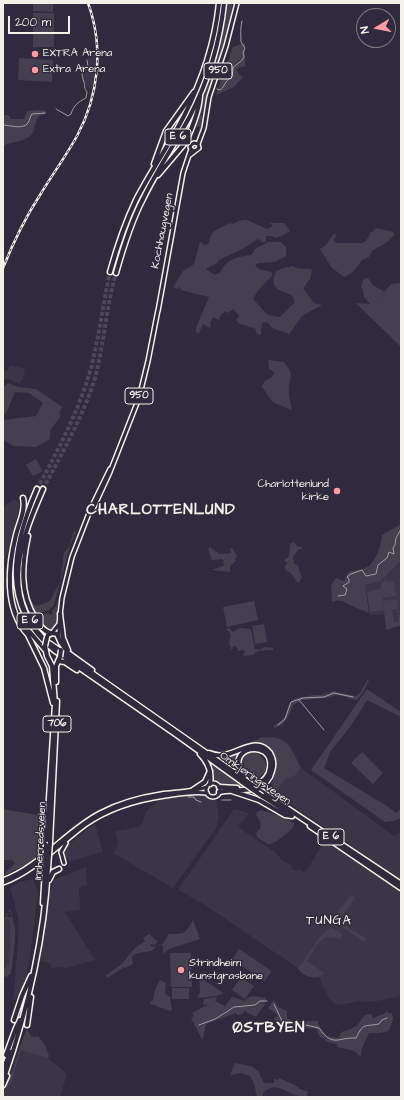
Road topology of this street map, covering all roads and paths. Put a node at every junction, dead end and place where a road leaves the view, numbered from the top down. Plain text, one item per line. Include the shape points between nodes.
1 (219, 3) edge
2 (224, 3) edge
3 (237, 3) edge
4 (198, 92) junction
5 (199, 139) junction
6 (194, 143) junction
7 (198, 144) junction
8 (193, 150) junction
9 (154, 168) junction
10 (153, 179) junction
11 (110, 272) tunnel mouth
12 (116, 273) tunnel mouth
13 (37, 489) tunnel mouth
14 (43, 489) tunnel mouth
15 (23, 498) dead end
16 (28, 530) junction
17 (15, 570) junction
18 (60, 614) junction
19 (59, 624) junction
20 (26, 627) junction
21 (50, 634) junction
22 (28, 635) junction
23 (60, 639) junction
24 (46, 649) junction
25 (71, 655) junction
26 (59, 660) junction
27 (51, 662) junction
28 (101, 681) junction
29 (54, 708) junction
30 (197, 750) junction
31 (203, 750) junction
32 (210, 771) junction
33 (243, 781) junction
34 (208, 785) junction
35 (219, 787) junction
36 (193, 790) junction
37 (232, 791) junction
38 (219, 792) junction
39 (207, 793) junction
40 (264, 795) junction
41 (296, 817) junction
42 (72, 836) junction
43 (48, 844) junction
44 (64, 863) dead end
45 (47, 869) junction
46 (59, 869) dead end
47 (3, 882) edge
48 (401, 884) edge
49 (401, 888) edge
50 (46, 894) junction
51 (32, 977) junction
52 (14, 1020) dead end
53 (21, 1020) junction
54 (27, 1025) dead end
55 (3, 1064) edge
56 (3, 1071) edge
57 (4, 1078) edge
58 (3, 1085) edge

1 - 4 highway, E 6 via 212,44
2 - 4 highway, E 6 via 216,46
3 - 5 main road, 950 via 210,92 204,128
4 - 9 highway, E 6
4 - 9 highway, E 6 via 191,95 166,131
4 - 10 highway, E 6 via 181,132
4 - 10 highway, E 6 via 200,101 185,142
5 - 6 main road, 950
5 - 7 main road, 950
6 - 7 main road
6 - 8 main road, 950 via 190,146
7 - 8 main road, 950 via 198,149
8 - 18 main road, Kochhaugvegen / 950 via 183,173 139,398 111,468 76,544
9 - 11 highway, E 6 via 130,214
10 - 12 highway, E 6 via 131,226
13 - 17 highway, E 6 via 23,525
14 - 16 highway, E 6
15 - 22 highway, E 6 via 23,510 12,558 10,585 17,615
16 - 21 highway, E 6 via 23,567 25,595 36,620
16 - 28 highway, E 6 via 17,577 25,613 44,639
17 - 20 highway, E 6 via 12,581 13,593 17,610
17 - 28 highway, E 6 via 19,606 32,630 54,650
18 - 19 main road, Kochhaugvegen / 950
18 - 25 highway via 64,642
19 - 21 main road
19 - 23 main road, Kochhaugvegen / 950
20 - 22 highway, E 6
20 - 24 highway, E 6
21 - 23 highway via 57,634
21 - 24 highway, bridge
22 - 29 highway, E 6 via 44,668
23 - 25 highway, E 6 via 65,650
23 - 26 highway, 706, bridge
24 - 27 highway, 706
25 - 28 highway, E 6 via 98,674
26 - 27 highway
26 - 28 highway, E 6 via 93,680
26 - 43 highway, Innherredsveien / 706 via 56,668 57,715
27 - 29 highway, Innherredsveien / 706
28 - 30 highway, Omkjøringsvegen / E 6
28 - 31 highway, Omkjøringsvegen / E 6
29 - 43 highway, Innherredsveien / 706
30 - 32 highway, E 6
30 - 33 highway, Omkjøringsvegen / E 6
31 - 33 highway, Omkjøringsvegen / E 6
31 - 37 highway, E 6 via 222,756 255,745 269,752 273,766 271,776 266,782 254,789
32 - 34 highway
32 - 36 highway via 205,782
33 - 35 highway via 238,768 240,757 249,749 257,748 268,757 270,766 268,775 262,782 249,788
33 - 40 highway, Omkjøringsvegen / E 6, bridge
34 - 35 main road via 214,783
34 - 36 main road
34 - 39 main road
35 - 38 main road
36 - 47 main road via 141,798 105,810 29,867
37 - 38 highway, E 6
37 - 41 highway, E 6
38 - 39 main road via 213,796
39 - 42 main road via 162,797 124,806 95,819
40 - 41 highway, Omkjøringsvegen / E 6
40 - 48 highway, Omkjøringsvegen / E 6
41 - 49 highway, Omkjøringsvegen / E 6
42 - 44 main road via 61,851
42 - 47 main road via 30,870
43 - 45 highway, Innherredsveien / 706, bridge
45 - 50 highway, Innherredsveien / 706
45 - 51 highway, Innherredsveien / 706
46 - 50 highway, 706 via 52,874
50 - 51 highway, Innherredsveien / 706 via 41,942
51 - 52 highway, 706
51 - 53 highway, Innherredsveien / 706
51 - 54 highway, 706
53 - 55 highway, 706
53 - 56 highway, 706
53 - 57 highway, 706
53 - 58 highway, 706 via 17,1046

